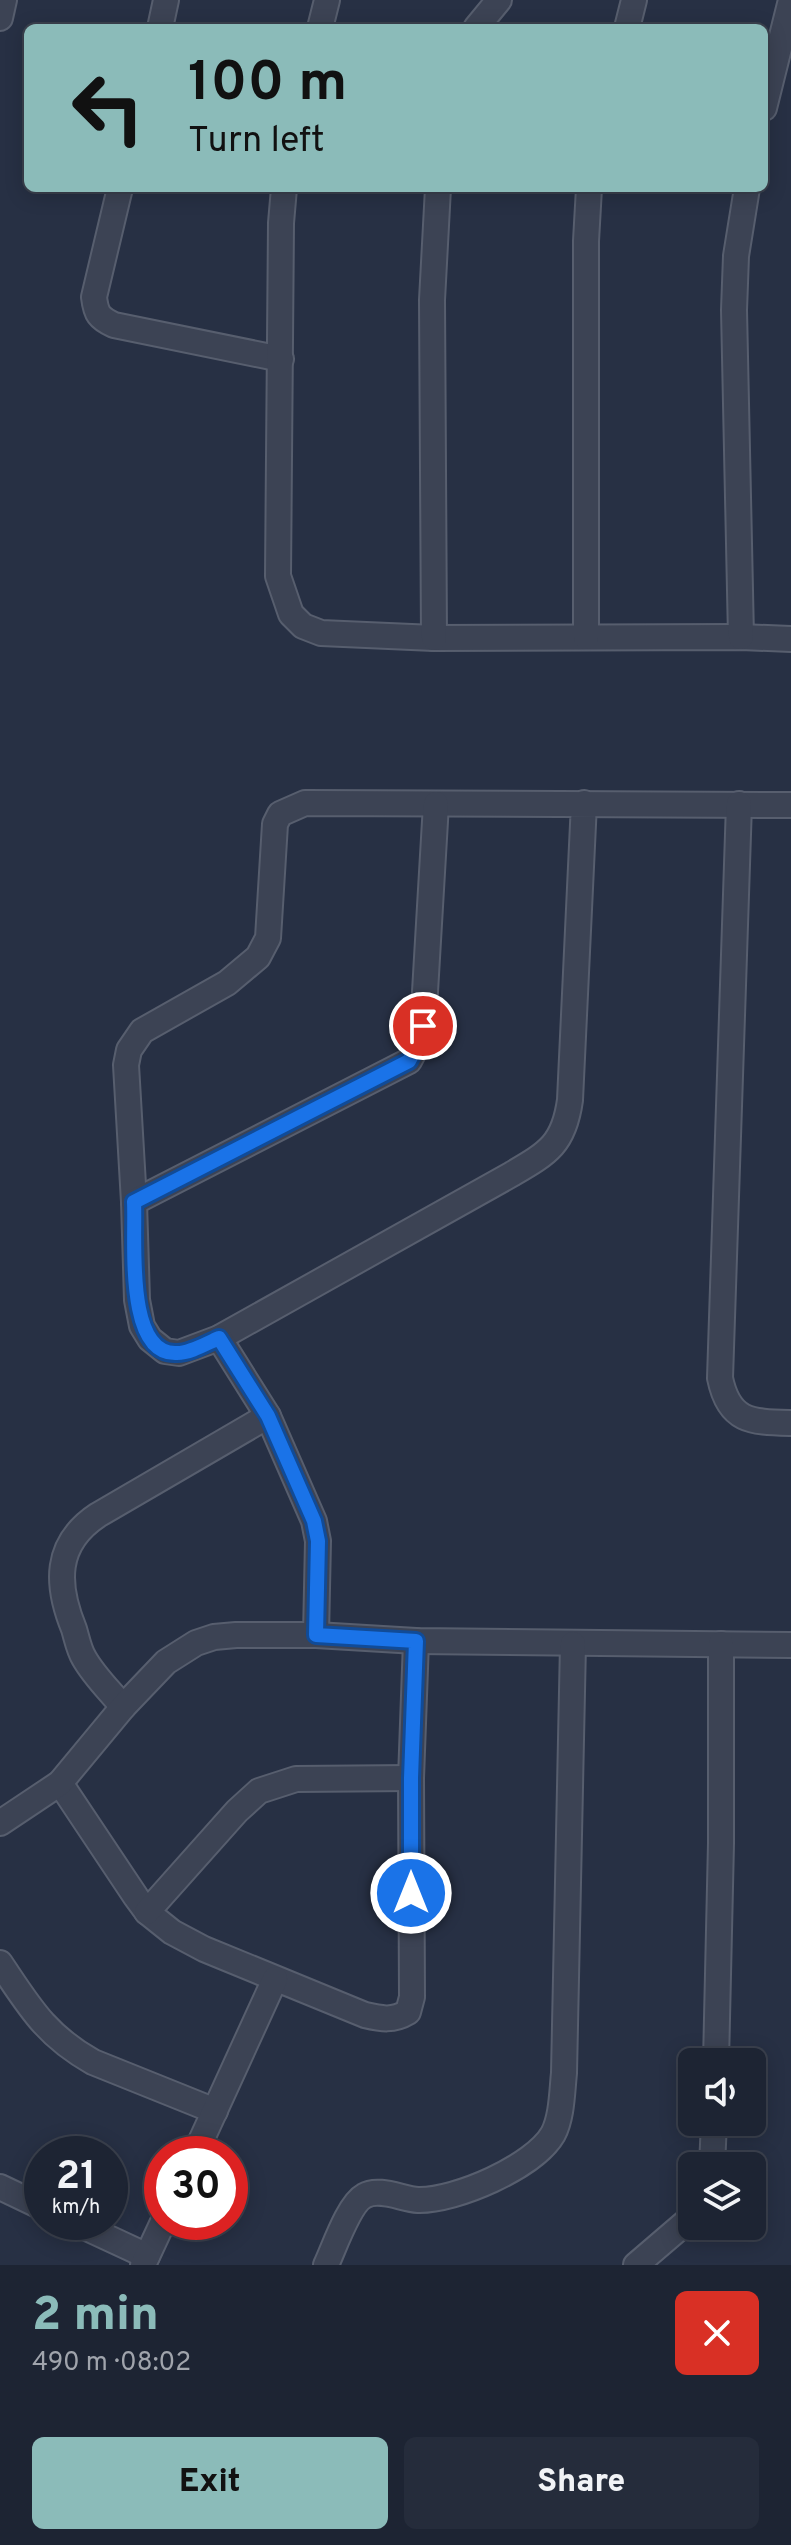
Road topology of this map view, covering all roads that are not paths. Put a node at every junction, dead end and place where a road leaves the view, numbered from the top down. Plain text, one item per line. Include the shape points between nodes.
1 (4, 0) edge
2 (166, 0) edge
3 (327, 0) edge
4 (499, 0) edge
5 (633, 0) edge
6 (791, 0) edge
7 (0, 18) edge
8 (161, 24) edge
9 (321, 24) edge
10 (478, 24) edge
11 (628, 24) edge
12 (768, 92) edge
13 (119, 192) edge
14 (284, 192) edge
15 (438, 192) edge
16 (589, 192) edge
17 (746, 192) edge
18 (281, 359) junction
19 (586, 637) junction
20 (741, 637) junction
21 (434, 638) junction
22 (791, 639) edge
23 (584, 803) junction
24 (436, 804) junction
25 (739, 804) junction
26 (791, 805) edge
27 (134, 1202) junction
28 (219, 1338) junction
29 (268, 1416) junction
30 (791, 1423) edge
31 (316, 1635) junction
32 (416, 1641) junction
33 (573, 1644) junction
34 (721, 1644) junction
35 (791, 1645) edge
36 (123, 1707) junction
37 (411, 1778) junction
38 (60, 1783) junction
39 (0, 1823) edge
40 (147, 1912) junction
41 (0, 1963) edge
42 (275, 1979) junction
43 (716, 2048) edge
44 (215, 2111) junction
45 (203, 2136) edge
46 (0, 2187) edge
47 (24, 2198) edge
48 (678, 2230) edge
49 (107, 2240) edge
50 (155, 2240) edge
51 (145, 2261) edge
52 (326, 2265) edge
53 (636, 2265) edge

1 - 7 street
2 - 8 street
3 - 9 street
4 - 10 street
5 - 11 street
6 - 12 street
13 - 18 street via 94,297 101,319
14 - 18 street
15 - 21 street via 432,300
16 - 19 street
17 - 20 street via 734,310
18 - 21 street via 278,576 291,614 321,633
19 - 20 street
19 - 21 street
20 - 22 street
23 - 24 street
23 - 25 street
23 - 28 street via 570,1100 563,1132 537,1160
24 - 27 street via 423,1026 409,1061
24 - 27 street via 305,803 280,814 275,824 268,938 258,957 227,983 142,1031 129,1050
25 - 26 street
25 - 30 street via 720,1378 732,1410 760,1422
27 - 28 street via 137,1300 150,1339 165,1351 179,1353
28 - 29 street
29 - 31 street via 316,1531
29 - 36 street via 98,1515 72,1538 63,1559 65,1609 84,1658
31 - 32 street
31 - 36 street via 236,1635 196,1643 166,1662
32 - 33 street
32 - 37 street
33 - 34 street
33 - 52 street via 564,2073 553,2133 506,2173 466,2190 436,2199 368,2193 352,2210
34 - 35 street
34 - 43 street
36 - 38 street
37 - 40 street via 296,1779 259,1791
37 - 42 street via 408,2012 380,2019
38 - 39 street
38 - 40 street
40 - 42 street via 172,1932
41 - 44 street via 36,2017 74,2051
42 - 44 street
44 - 45 street
46 - 47 street
48 - 53 street
49 - 51 street
50 - 51 street

